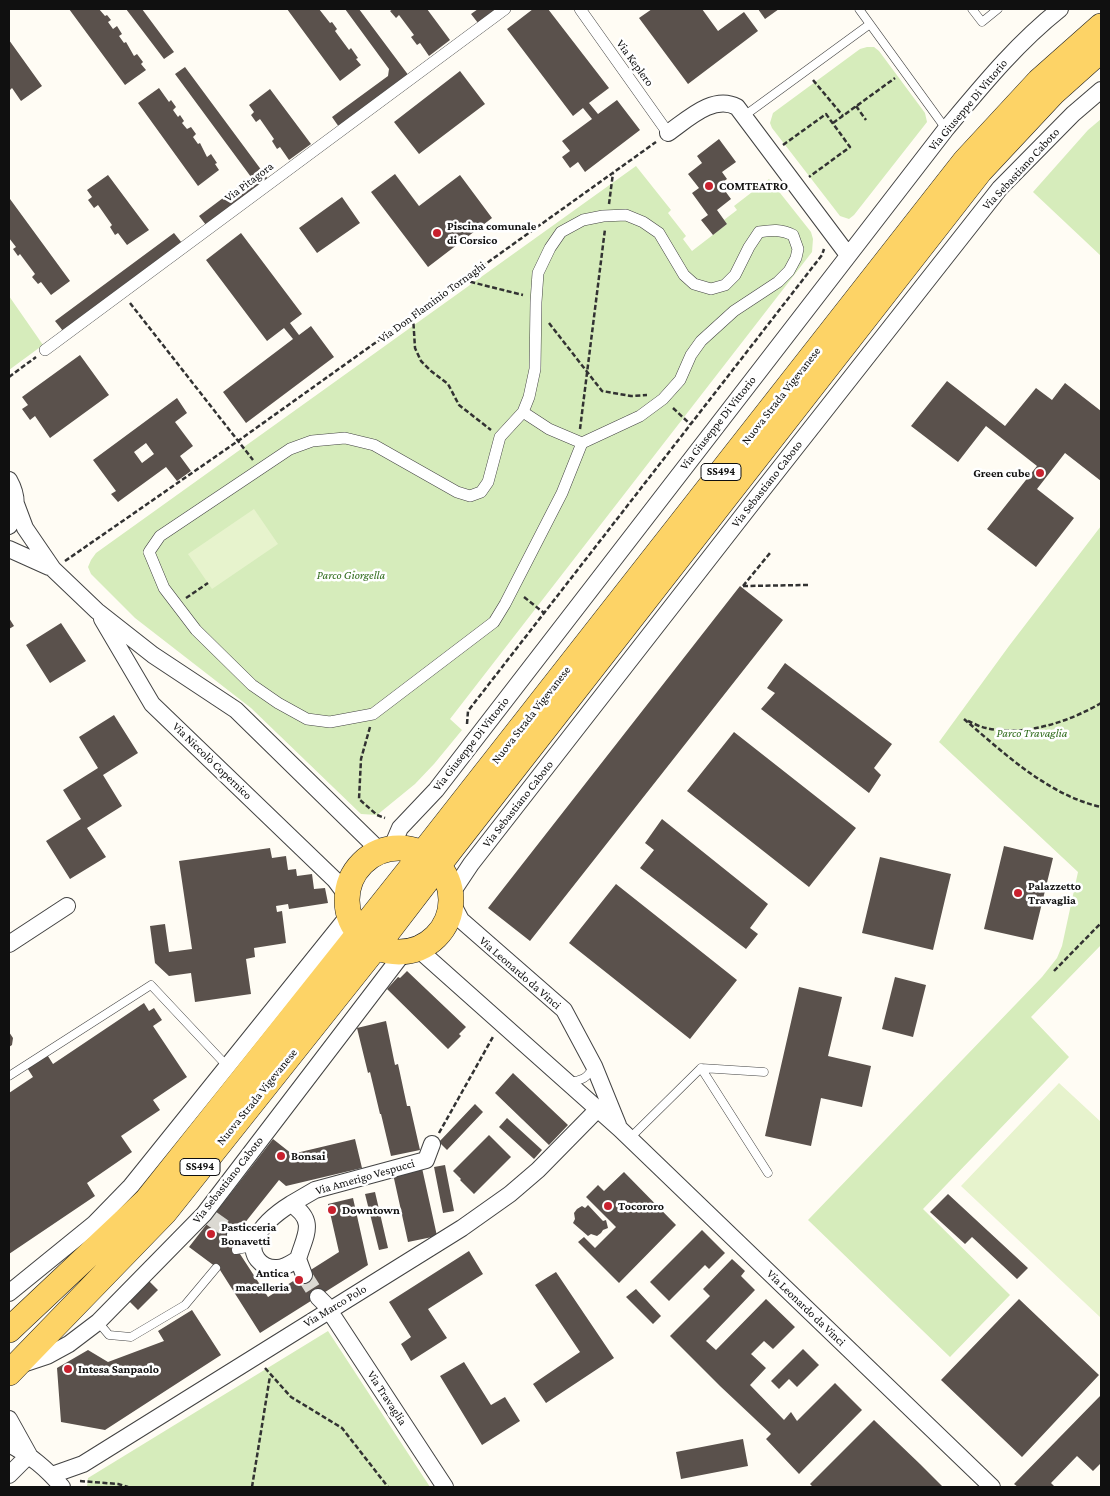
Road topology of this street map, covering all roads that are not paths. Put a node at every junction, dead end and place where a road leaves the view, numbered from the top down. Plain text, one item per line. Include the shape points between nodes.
1 (505, 9) edge
2 (580, 9) edge
3 (860, 9) edge
4 (972, 9) edge
5 (998, 9) edge
6 (1060, 9) edge
7 (870, 24) junction
8 (1101, 26) edge
9 (1101, 50) edge
10 (1101, 90) edge
11 (744, 116) junction
12 (946, 129) junction
13 (668, 133) joint
14 (848, 255) junction
15 (45, 350) road end
16 (523, 412) junction
17 (582, 443) junction
18 (9, 480) edge
19 (16, 504) junction
20 (9, 526) edge
21 (13, 555) edge
22 (53, 569) junction
23 (96, 611) junction
24 (386, 850) junction
25 (430, 860) junction
26 (451, 898) junction
27 (67, 906) dead end
28 (358, 923) junction
29 (9, 944) edge
30 (411, 951) junction
31 (227, 1066) junction
32 (594, 1066) junction
33 (701, 1068) junction
34 (764, 1072) dead end
35 (9, 1076) edge
36 (567, 1082) junction
37 (598, 1109) junction
38 (625, 1134) junction
39 (432, 1144) road end
40 (768, 1174) dead end
41 (291, 1204) junction
42 (236, 1243) tunnel mouth
43 (254, 1244) junction
44 (298, 1259) junction
45 (216, 1268) dead end
46 (304, 1274) tunnel mouth
47 (9, 1293) edge
48 (318, 1297) tunnel mouth
49 (329, 1310) junction
50 (98, 1322) junction
51 (9, 1330) edge
52 (12, 1370) edge
53 (9, 1419) edge
54 (9, 1444) edge
55 (29, 1455) junction
56 (9, 1474) edge
57 (57, 1481) edge
58 (445, 1487) edge
59 (992, 1487) edge

1 - 15 street, Via Pitagora
2 - 13 street, Via Keplero
3 - 7 lane
4 - 5 lane via 982,22
6 - 12 street, Via Giuseppe Di Vittorio via 1004,61
7 - 11 lane
7 - 12 lane
8 - 25 main road, Nuova Strada Vigevanese / SS494 via 1039,81 965,161
9 - 25 main road, Nuova Strada Vigevanese / SS494 via 1053,93 980,170
10 - 26 street, Via Sebastiano Caboto via 1000,188 471,864
11 - 13 street via 732,104 708,106
11 - 14 street
12 - 14 street, Via Giuseppe Di Vittorio
14 - 24 street, Via Giuseppe Di Vittorio via 436,790 400,828
16 - 17 street via 549,429
16 - 17 street via 535,369 538,273 561,232 583,220 626,215 659,233 684,274 694,284 711,288 725,285 735,275 759,232 776,230 793,235 798,249 789,271 734,311 701,341 680,380 663,399 640,416
16 - 17 street via 500,437 488,482 481,492 470,496 457,492 374,445 345,438 312,441 290,449 160,536 149,552 164,588 196,630 252,685 278,703 308,719 330,722 373,714 494,622 562,493
18 - 19 street, Via Niccolò Copernico
19 - 20 street
19 - 22 street, Via Niccolò Copernico via 25,528
21 - 22 street
22 - 23 street, Via Niccolò Copernico
23 - 24 street, Via Niccolò Copernico via 153,655 236,710
23 - 28 street, Via Niccolò Copernico via 152,704 335,880
24 - 25 main road via 409,849
24 - 28 main road, Nuova Strada Vigevanese via 359,867 350,883
25 - 26 main road via 449,883
25 - 28 main road, Nuova Strada Vigevanese / SS494
26 - 30 main road via 450,914 442,931 432,941
26 - 32 street, Via Leonardo da Vinci via 461,920 564,1010
27 - 29 street
28 - 30 main road via 394,952
28 - 31 street
28 - 51 main road, Nuova Strada Vigevanese / SS494 via 147,1200
28 - 52 main road, Nuova Strada Vigevanese / SS494 via 165,1212
30 - 36 street, Via Leonardo da Vinci via 501,1023
30 - 50 street, Via Sebastiano Caboto via 207,1216
31 - 35 lane via 151,985
31 - 47 street via 125,1192 94,1224
32 - 36 lane via 583,1080
32 - 38 street, Via Leonardo da Vinci
33 - 34 lane
33 - 38 lane
33 - 40 lane
36 - 37 street, Via Leonardo da Vinci
37 - 38 street, Via Leonardo da Vinci
37 - 49 street, Via Marco Polo via 510,1194 400,1268
38 - 59 street, Via Leonardo da Vinci
39 - 41 street, Via Amerigo Vespucci via 426,1160 315,1190
41 - 43 street via 264,1227
41 - 44 street via 302,1210 307,1221 307,1233
42 - 43 street
43 - 44 street via 257,1260 270,1268 286,1266
44 - 46 street
45 - 50 lane via 185,1305 131,1337 109,1335
48 - 49 street, Via Travaglia
49 - 57 street, Via Marco Polo
49 - 58 street, Via Travaglia
50 - 52 street, Via Sebastiano Caboto via 69,1344
53 - 55 street
54 - 55 street
55 - 56 street
55 - 57 street

